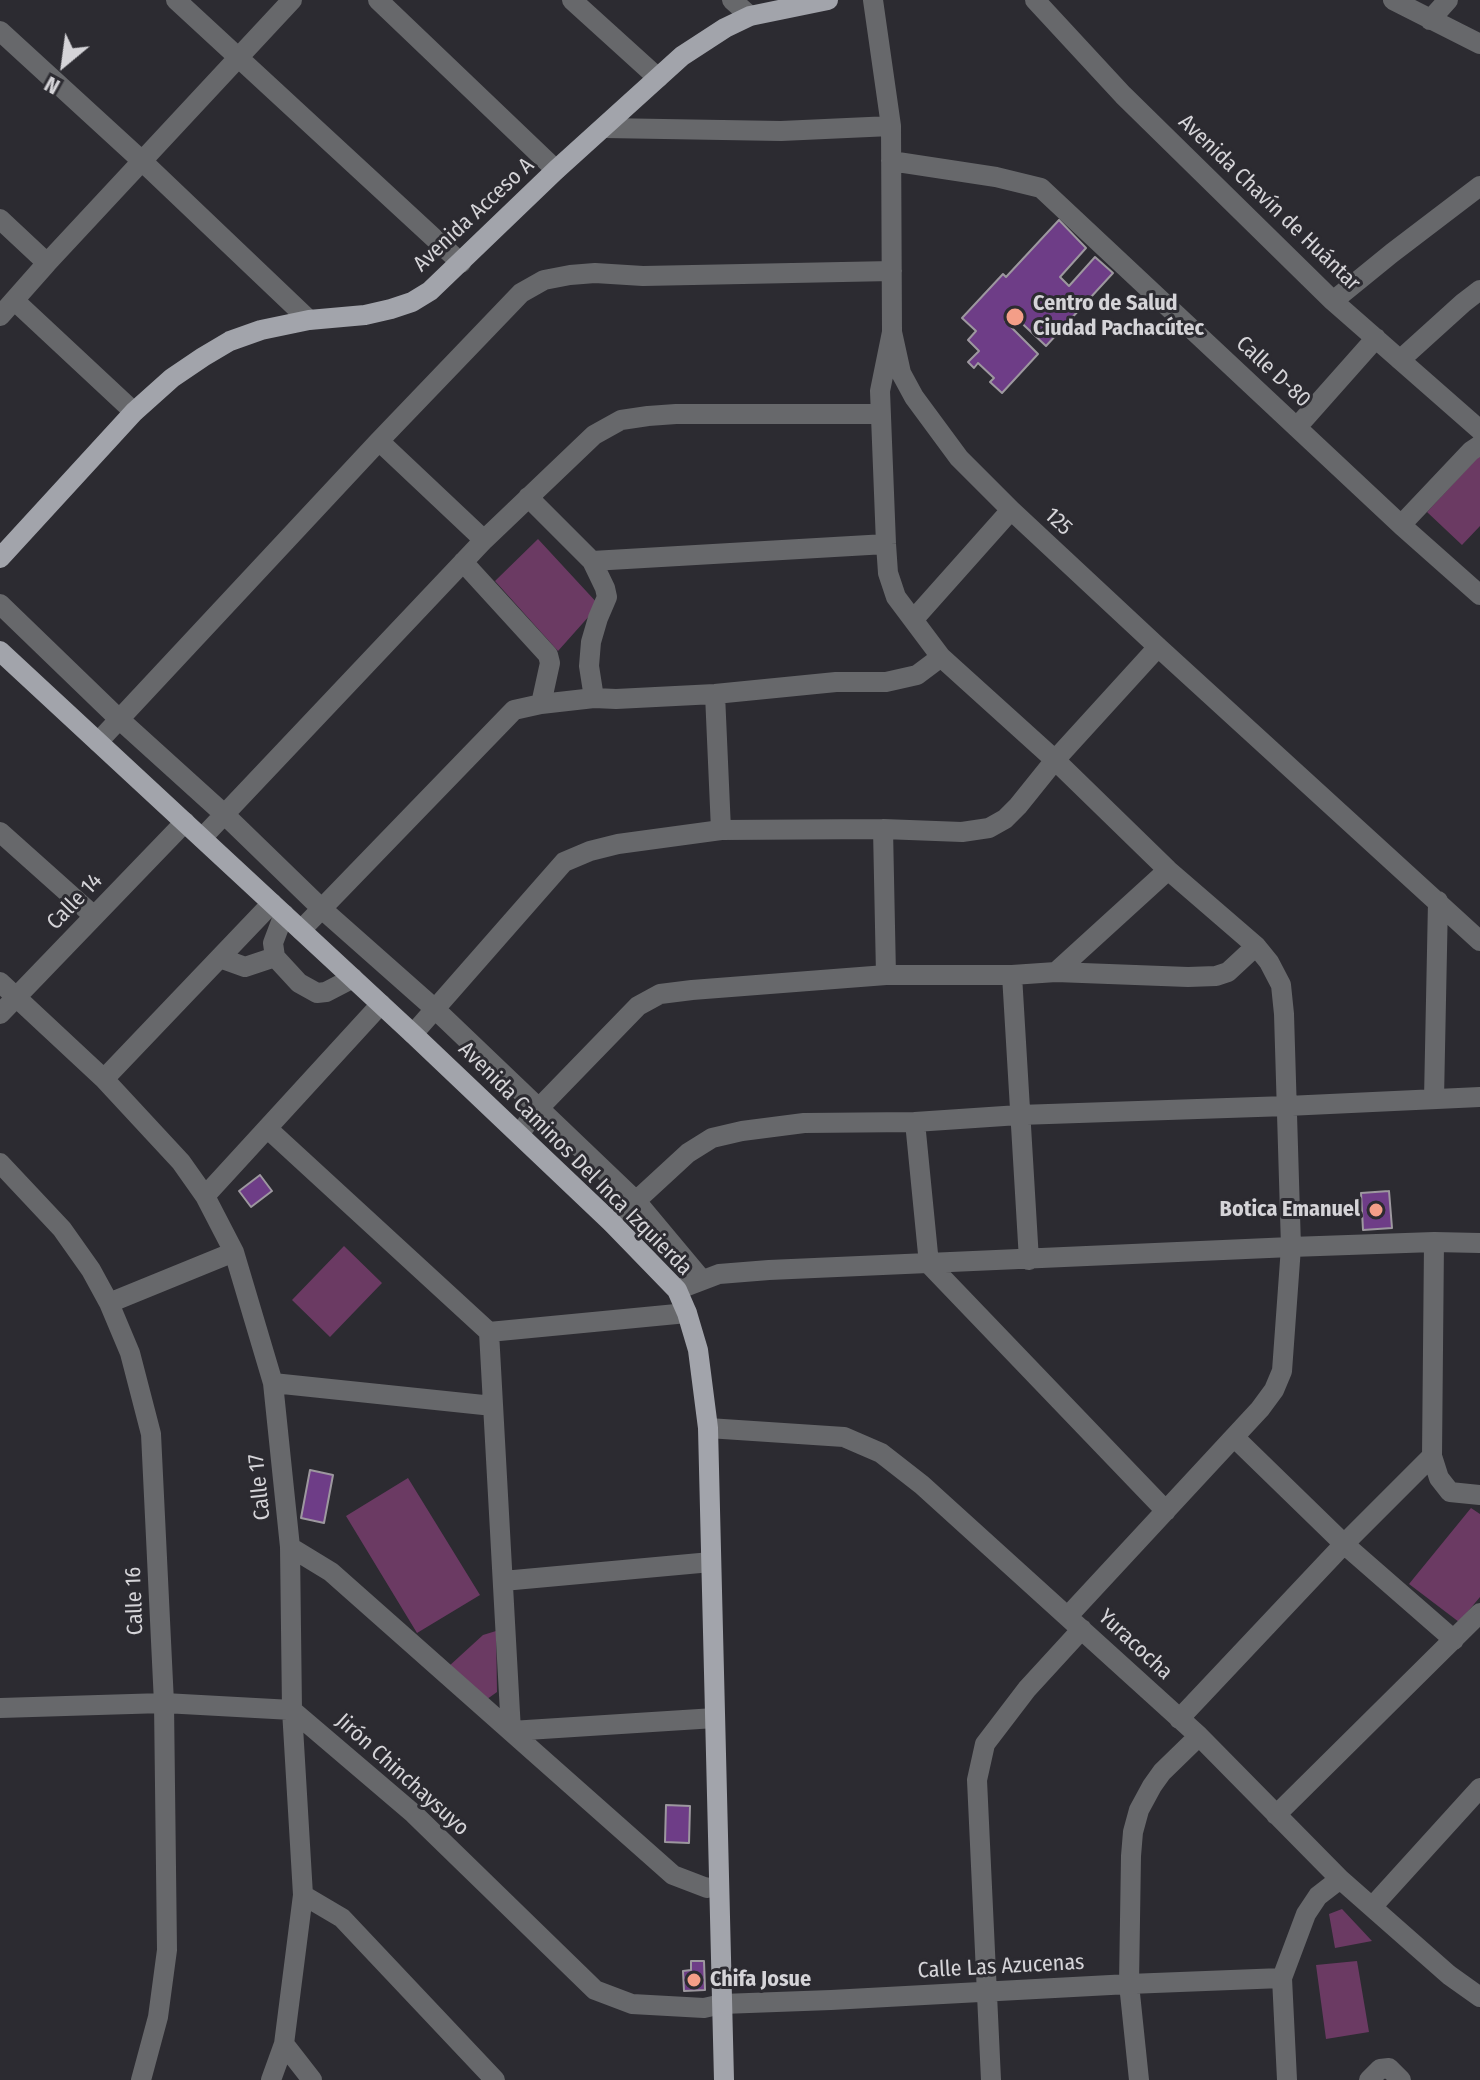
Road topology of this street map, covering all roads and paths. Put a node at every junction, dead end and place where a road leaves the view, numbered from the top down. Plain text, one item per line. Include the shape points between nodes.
1 (176, 0) edge
2 (292, 0) edge
3 (378, 0) edge
4 (572, 0) edge
5 (732, 0) edge
6 (828, 0) edge
7 (873, 0) edge
8 (1035, 0) edge
9 (1393, 0) edge
10 (1448, 0) edge
11 (750, 16) junction
12 (1430, 20) junction
13 (0, 31) edge
14 (1480, 44) edge
15 (239, 57) junction
16 (658, 78) junction
17 (891, 126) junction
18 (605, 128) junction
19 (142, 161) junction
20 (891, 161) junction
21 (556, 170) junction
22 (1480, 186) edge
23 (0, 219) edge
24 (47, 263) junction
25 (461, 263) junction
26 (892, 271) junction
27 (1480, 290) edge
28 (15, 301) junction
29 (1333, 301) junction
30 (0, 316) edge
31 (309, 320) junction
32 (892, 332) junction
33 (1376, 338) junction
34 (1400, 360) junction
35 (134, 412) junction
36 (881, 414) junction
37 (1297, 427) junction
38 (1480, 430) edge
39 (379, 441) junction
40 (1480, 445) edge
41 (528, 497) junction
42 (1011, 510) junction
43 (1401, 525) junction
44 (484, 540) junction
45 (886, 544) junction
46 (0, 558) edge
47 (592, 561) junction
48 (463, 562) junction
49 (1480, 595) edge
50 (0, 604) edge
51 (913, 620) junction
52 (1158, 647) junction
53 (0, 651) edge
54 (941, 657) junction
55 (715, 694) junction
56 (594, 698) junction
57 (541, 704) junction
58 (119, 719) junction
59 (98, 742) junction
60 (1055, 760) junction
61 (224, 814) junction
62 (185, 822) junction
63 (883, 829) junction
64 (721, 830) junction
65 (0, 832) edge
66 (202, 838) junction
67 (1168, 870) junction
68 (1438, 901) junction
69 (278, 908) junction
70 (322, 909) junction
71 (94, 916) junction
72 (301, 930) junction
73 (1480, 941) edge
74 (1256, 946) junction
75 (275, 957) junction
76 (220, 958) junction
77 (1056, 972) junction
78 (886, 975) junction
79 (1012, 975) junction
80 (353, 978) junction
81 (0, 982) edge
82 (17, 997) junction
83 (381, 1004) junction
84 (435, 1009) junction
85 (0, 1014) edge
86 (413, 1034) junction
87 (104, 1079) junction
88 (1480, 1097) edge
89 (1434, 1099) junction
90 (1287, 1106) junction
91 (539, 1108) junction
92 (1019, 1115) junction
93 (915, 1122) junction
94 (268, 1129) junction
95 (519, 1134) junction
96 (0, 1163) edge
97 (205, 1196) junction
98 (636, 1201) junction
99 (612, 1223) junction
100 (1434, 1242) junction
101 (1480, 1243) edge
102 (1291, 1247) junction
103 (234, 1252) junction
104 (1029, 1260) junction
105 (929, 1264) junction
106 (702, 1280) junction
107 (677, 1290) junction
108 (109, 1303) junction
109 (687, 1313) junction
110 (489, 1332) junction
111 (273, 1383) junction
112 (493, 1406) junction
113 (708, 1428) junction
114 (1234, 1437) junction
115 (1432, 1456) junction
116 (1476, 1499) edge
117 (1166, 1511) junction
118 (1344, 1544) junction
119 (290, 1547) junction
120 (711, 1562) junction
121 (503, 1581) junction
122 (1480, 1613) edge
123 (1075, 1623) junction
124 (1454, 1640) junction
125 (164, 1703) junction
126 (0, 1708) edge
127 (292, 1710) junction
128 (715, 1718) junction
129 (1179, 1719) junction
130 (511, 1731) junction
131 (1199, 1736) junction
132 (1480, 1788) edge
133 (1276, 1815) junction
134 (1340, 1879) junction
135 (718, 1886) junction
136 (303, 1895) junction
137 (1372, 1907) junction
138 (1282, 1978) junction
139 (1129, 1984) junction
140 (988, 1993) junction
141 (1480, 1997) edge
142 (722, 2004) junction
143 (284, 2044) junction
144 (141, 2080) edge
145 (271, 2080) edge
146 (312, 2080) edge
147 (495, 2080) edge
148 (724, 2080) edge
149 (991, 2080) edge
150 (1139, 2080) edge
151 (1287, 2080) edge
152 (1369, 2080) edge
153 (1401, 2080) edge

1 - 15 street
2 - 15 street
3 - 21 street
4 - 16 street
5 - 11 street
6 - 11 main road, Avenida Acceso A
7 - 17 street, 125
8 - 29 street, Avenida Chavín de Huántar via 1123,95
9 - 12 street
10 - 12 street
11 - 16 main road, Avenida Acceso A via 704,40
12 - 14 street
13 - 19 street
15 - 19 street
15 - 25 street
16 - 18 main road, Avenida Acceso A
17 - 18 street via 781,131
17 - 20 street, 125
18 - 21 main road, Avenida Acceso A
19 - 24 street
19 - 31 street
20 - 26 street, 125
20 - 37 street, Calle D-80 via 1041,188
21 - 25 main road, Avenida Acceso A
22 - 29 street
23 - 24 street
24 - 28 street
25 - 31 main road, Avenida Acceso A via 412,302 365,315
26 - 32 street, 125
26 - 39 street via 595,273 544,280 521,293
27 - 34 street
28 - 30 street
28 - 35 street
29 - 33 street, Avenida Chavín de Huántar
31 - 35 main road, Avenida Acceso A via 230,341 172,378
32 - 36 street via 880,391
32 - 42 street, 125 via 901,373 922,409 959,458
33 - 34 street, Avenida Chavín de Huántar
33 - 37 street
34 - 38 street, Avenida Chavín de Huántar
35 - 46 main road, Avenida Acceso A
36 - 41 street via 676,414 621,420 594,435
36 - 45 street
37 - 43 street, Calle D-80
39 - 44 street
39 - 58 street
40 - 43 street
41 - 44 street
41 - 47 street
42 - 51 street
42 - 52 street, 125
43 - 49 street, Calle D-80
44 - 48 street
45 - 47 street
45 - 51 street via 896,597
47 - 56 street via 607,597 591,642
48 - 57 street via 548,655
48 - 61 street
50 - 58 street
51 - 54 street
52 - 60 street
52 - 68 street, 125
53 - 59 main road, Avenida Caminos Del Inca Izquierda
54 - 55 street via 917,675 886,682
54 - 60 street
55 - 56 street
55 - 64 street
56 - 57 street
57 - 70 street via 514,710
58 - 59 street
58 - 61 street
59 - 62 main road, Avenida Caminos Del Inca Izquierda
60 - 63 street via 1018,806 989,828
60 - 67 street
61 - 66 street
61 - 70 street
62 - 66 main road, Avenida Caminos Del Inca Izquierda
62 - 71 street, Calle 14
63 - 64 street
63 - 78 street
64 - 84 street via 618,844 564,862
65 - 71 street
66 - 69 main road, Avenida Caminos Del Inca Izquierda
67 - 74 street
67 - 77 street
68 - 73 street, 125
68 - 89 street
69 - 72 main road, Avenida Caminos Del Inca Izquierda
69 - 75 street
69 - 76 street
70 - 72 street
70 - 84 street
71 - 82 street, Calle 14
72 - 80 main road, Avenida Caminos Del Inca Izquierda
74 - 77 street via 1216,976
74 - 90 street via 1281,985
75 - 76 street via 245,967
75 - 80 street via 299,983 317,993
76 - 87 street
77 - 79 street
78 - 79 street
78 - 91 street via 660,994 638,1006
79 - 92 street
80 - 83 main road, Avenida Caminos Del Inca Izquierda
81 - 82 street, Calle 17
82 - 85 street, Calle 14
82 - 87 street, Calle 17
83 - 86 main road, Avenida Caminos Del Inca Izquierda
83 - 94 street
84 - 86 street
84 - 91 street
86 - 95 main road, Avenida Caminos Del Inca Izquierda
87 - 97 street, Calle 17 via 181,1162
88 - 89 street
89 - 90 street
90 - 92 street
90 - 102 street
91 - 95 street
91 - 98 street
92 - 93 street
92 - 104 street
93 - 98 street via 804,1123 712,1138
93 - 105 street
94 - 97 street
94 - 110 street
95 - 99 main road, Avenida Caminos Del Inca Izquierda
96 - 108 street, Calle 16 via 62,1229
97 - 103 street, Calle 17
98 - 99 street
98 - 106 street
99 - 107 main road, Avenida Caminos Del Inca Izquierda
100 - 101 street
100 - 102 street
100 - 115 street
102 - 104 street
102 - 114 street via 1282,1371 1274,1390
103 - 108 street
103 - 111 street, Calle 17
104 - 105 street
105 - 106 street via 769,1270
105 - 117 street
106 - 107 street
107 - 109 main road, Avenida Caminos Del Inca Izquierda
108 - 125 street, Calle 16 via 130,1353 151,1434
109 - 110 street
109 - 113 main road, Avenida Caminos Del Inca Izquierda via 698,1350
110 - 112 street
111 - 112 street
111 - 119 street, Calle 17
112 - 121 street
113 - 120 main road, Avenida Caminos Del Inca Izquierda
113 - 123 street, Yuracocha via 844,1437 881,1453
114 - 117 street
114 - 118 street
115 - 116 street via 1450,1492
115 - 118 street
117 - 123 street
118 - 124 street
118 - 129 street
119 - 127 street, Calle 17
119 - 130 street via 331,1572
120 - 121 street
120 - 128 main road, Avenida Caminos Del Inca Izquierda
121 - 130 street
122 - 124 street
123 - 129 street, Yuracocha
123 - 140 street via 985,1744 977,1780
124 - 133 street
125 - 126 street
125 - 127 street
125 - 144 street, Calle 16 via 167,1950 158,2017
127 - 136 street, Calle 17
127 - 142 street, Jirón Chinchaysuyo via 414,1814 595,1990 632,2004
128 - 130 street
128 - 135 main road, Avenida Caminos Del Inca Izquierda
129 - 131 street, Yuracocha
130 - 135 street via 673,1875 707,1888
131 - 133 street, Yuracocha
131 - 139 street via 1162,1772 1143,1802 1133,1832
132 - 137 street
133 - 134 street, Yuracocha
134 - 137 street, Yuracocha
134 - 138 street via 1306,1914
135 - 142 main road, Avenida Caminos Del Inca Izquierda
136 - 143 street, Calle 17
136 - 147 street via 342,1918
137 - 141 street, Yuracocha
138 - 139 street, Calle Las Azucenas
138 - 151 street
139 - 140 street, Calle Las Azucenas
139 - 150 street
140 - 142 street, Calle Las Azucenas
140 - 149 street
142 - 148 main road, Avenida Caminos Del Inca Izquierda
143 - 145 street, Calle 17
143 - 146 street
152 - 153 street via 1389,2068

